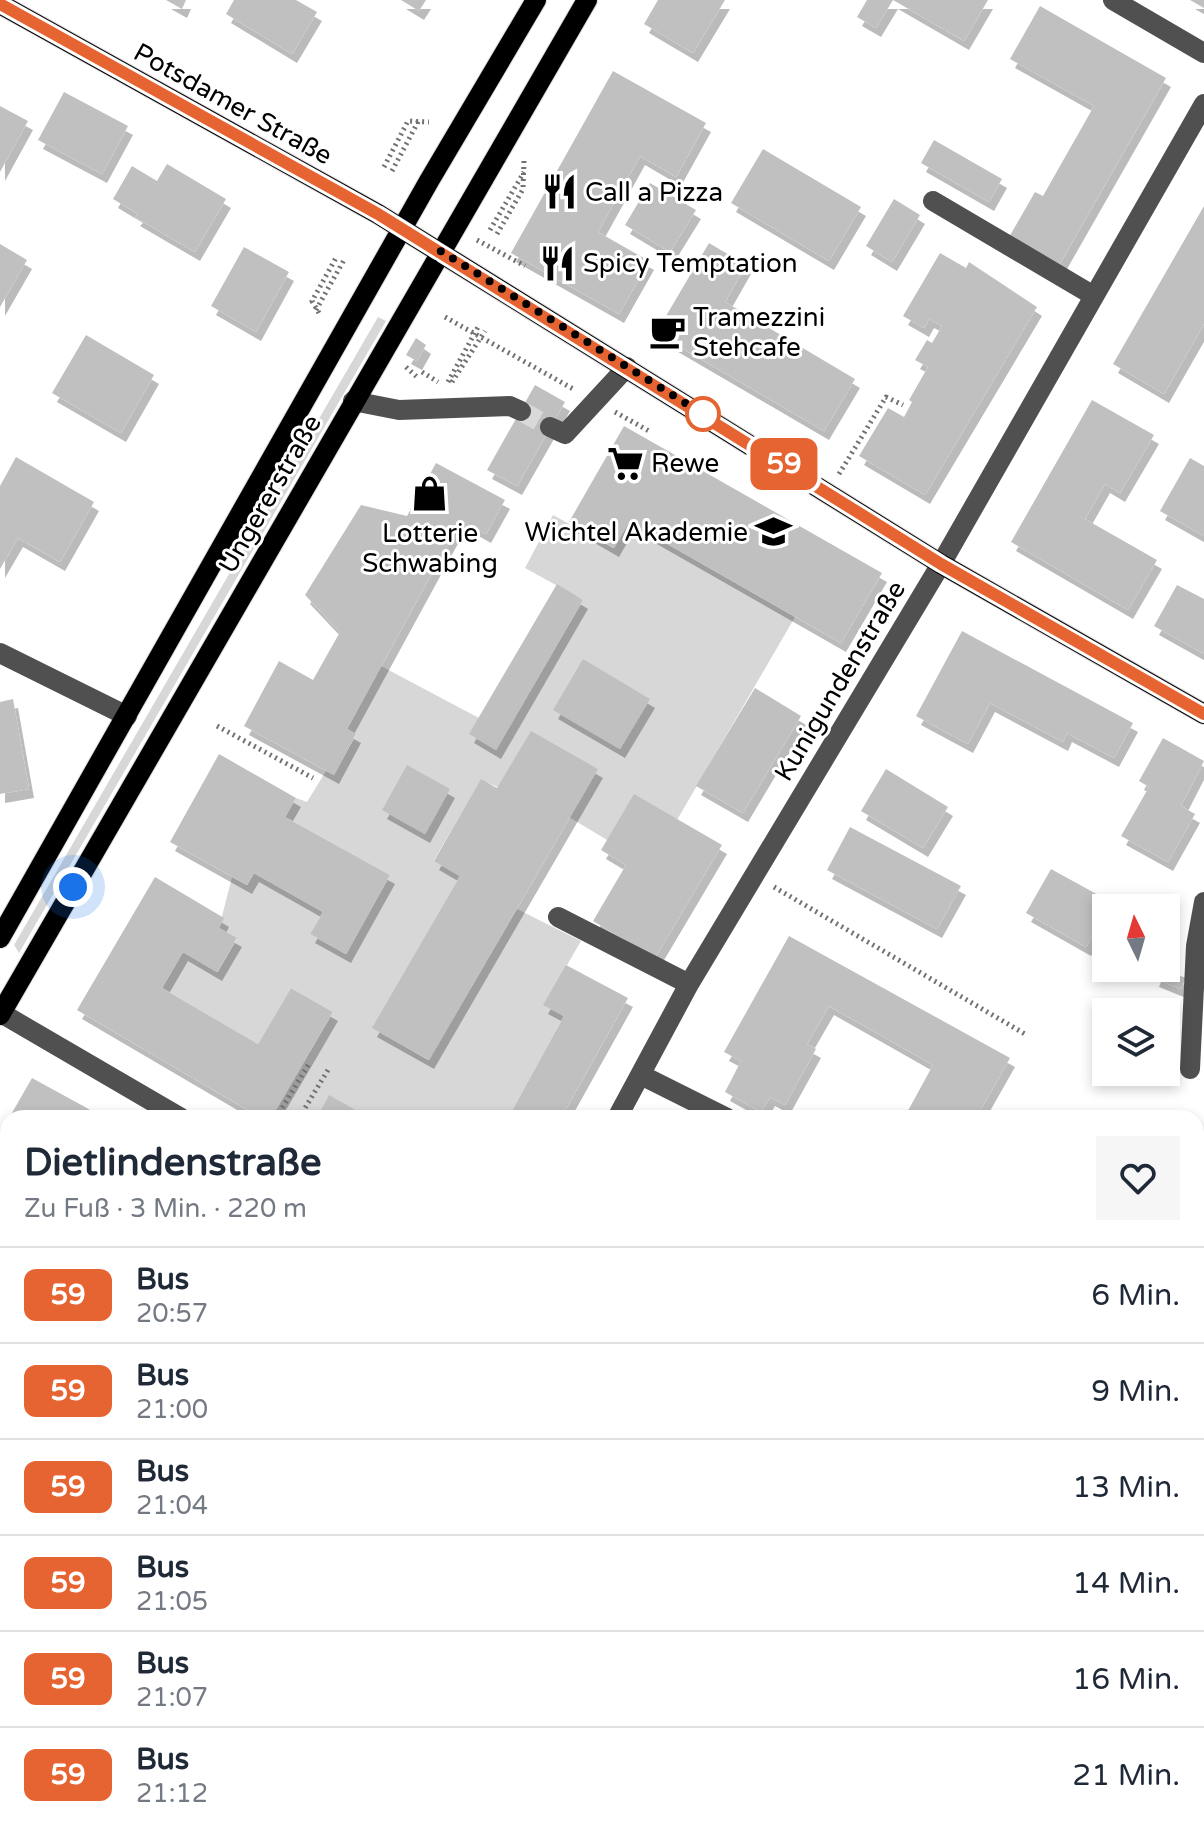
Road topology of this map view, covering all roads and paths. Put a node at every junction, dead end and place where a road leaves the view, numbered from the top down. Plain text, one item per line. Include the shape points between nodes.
1 (536, 0) edge
2 (587, 0) edge
3 (1113, 0) edge
4 (0, 4) edge
5 (24, 7) edge
6 (1204, 53) edge
7 (1204, 104) edge
8 (418, 122) junction
9 (429, 122) dead end
10 (523, 156) dead end
11 (384, 167) dead end
12 (527, 167) junction
13 (392, 171) dead end
14 (933, 201) dead end
15 (402, 228) junction
16 (490, 230) dead end
17 (497, 234) dead end
18 (473, 238) dead end
19 (441, 251) junction
20 (337, 256) dead end
21 (344, 260) dead end
22 (525, 266) dead end
23 (1094, 296) junction
24 (445, 317) dead end
25 (476, 330) junction
26 (484, 334) junction
27 (413, 356) dead end
28 (627, 367) junction
29 (459, 375) dead end
30 (418, 378) dead end
31 (447, 387) dead end
32 (353, 401) junction
33 (595, 401) junction
34 (903, 405) dead end
35 (521, 411) tunnel mouth
36 (550, 427) dead end
37 (649, 431) dead end
38 (828, 492) junction
39 (941, 564) junction
40 (0, 653) edge
41 (1204, 714) edge
42 (127, 716) junction
43 (217, 726) dead end
44 (313, 778) dead end
45 (754, 875) junction
46 (1204, 902) edge
47 (558, 917) dead end
48 (0, 938) edge
49 (689, 984) junction
50 (0, 1014) edge
51 (1025, 1034) dead end
52 (310, 1062) dead end
53 (1190, 1069) dead end
54 (328, 1070) dead end
55 (641, 1075) junction
56 (167, 1110) edge
57 (281, 1110) edge
58 (304, 1110) edge
59 (621, 1110) edge
60 (711, 1110) edge

1 - 15 main road, Ungererstraße
2 - 19 main road, Ungererstraße
3 - 6 street
4 - 5 main road, Potsdamer Straße
5 - 15 main road, Potsdamer Straße
7 - 23 street, Kunigundenstraße
8 - 9 path
8 - 11 path via 408,121
8 - 13 path
10 - 12 path
12 - 16 path
12 - 17 path via 523,189
14 - 23 street
15 - 19 main road, Potsdamer Straße
15 - 42 main road, Ungererstraße
18 - 22 path
19 - 28 main road, Potsdamer Straße
19 - 32 main road, Ungererstraße
20 - 21 path via 312,301 317,312
23 - 39 street, Kunigundenstraße
24 - 25 path
25 - 26 path
25 - 31 path
26 - 29 path
26 - 33 path
27 - 30 path via 404,369
28 - 33 street
28 - 38 main road, Potsdamer Straße
32 - 35 street via 399,410 510,406
32 - 50 main road, Ungererstraße
33 - 36 street via 565,434
33 - 37 path
34 - 38 path via 886,397
38 - 39 main road, Potsdamer Straße
39 - 41 main road, Potsdamer Straße
39 - 45 street, Kunigundenstraße
40 - 42 street
42 - 48 main road, Ungererstraße
43 - 44 path
45 - 49 street, Kunigundenstraße
45 - 51 path
46 - 53 street via 1196,946
47 - 49 street
49 - 55 street, Kunigundenstraße
50 - 56 street
52 - 57 path
54 - 58 path
55 - 59 street, Kunigundenstraße
55 - 60 street

